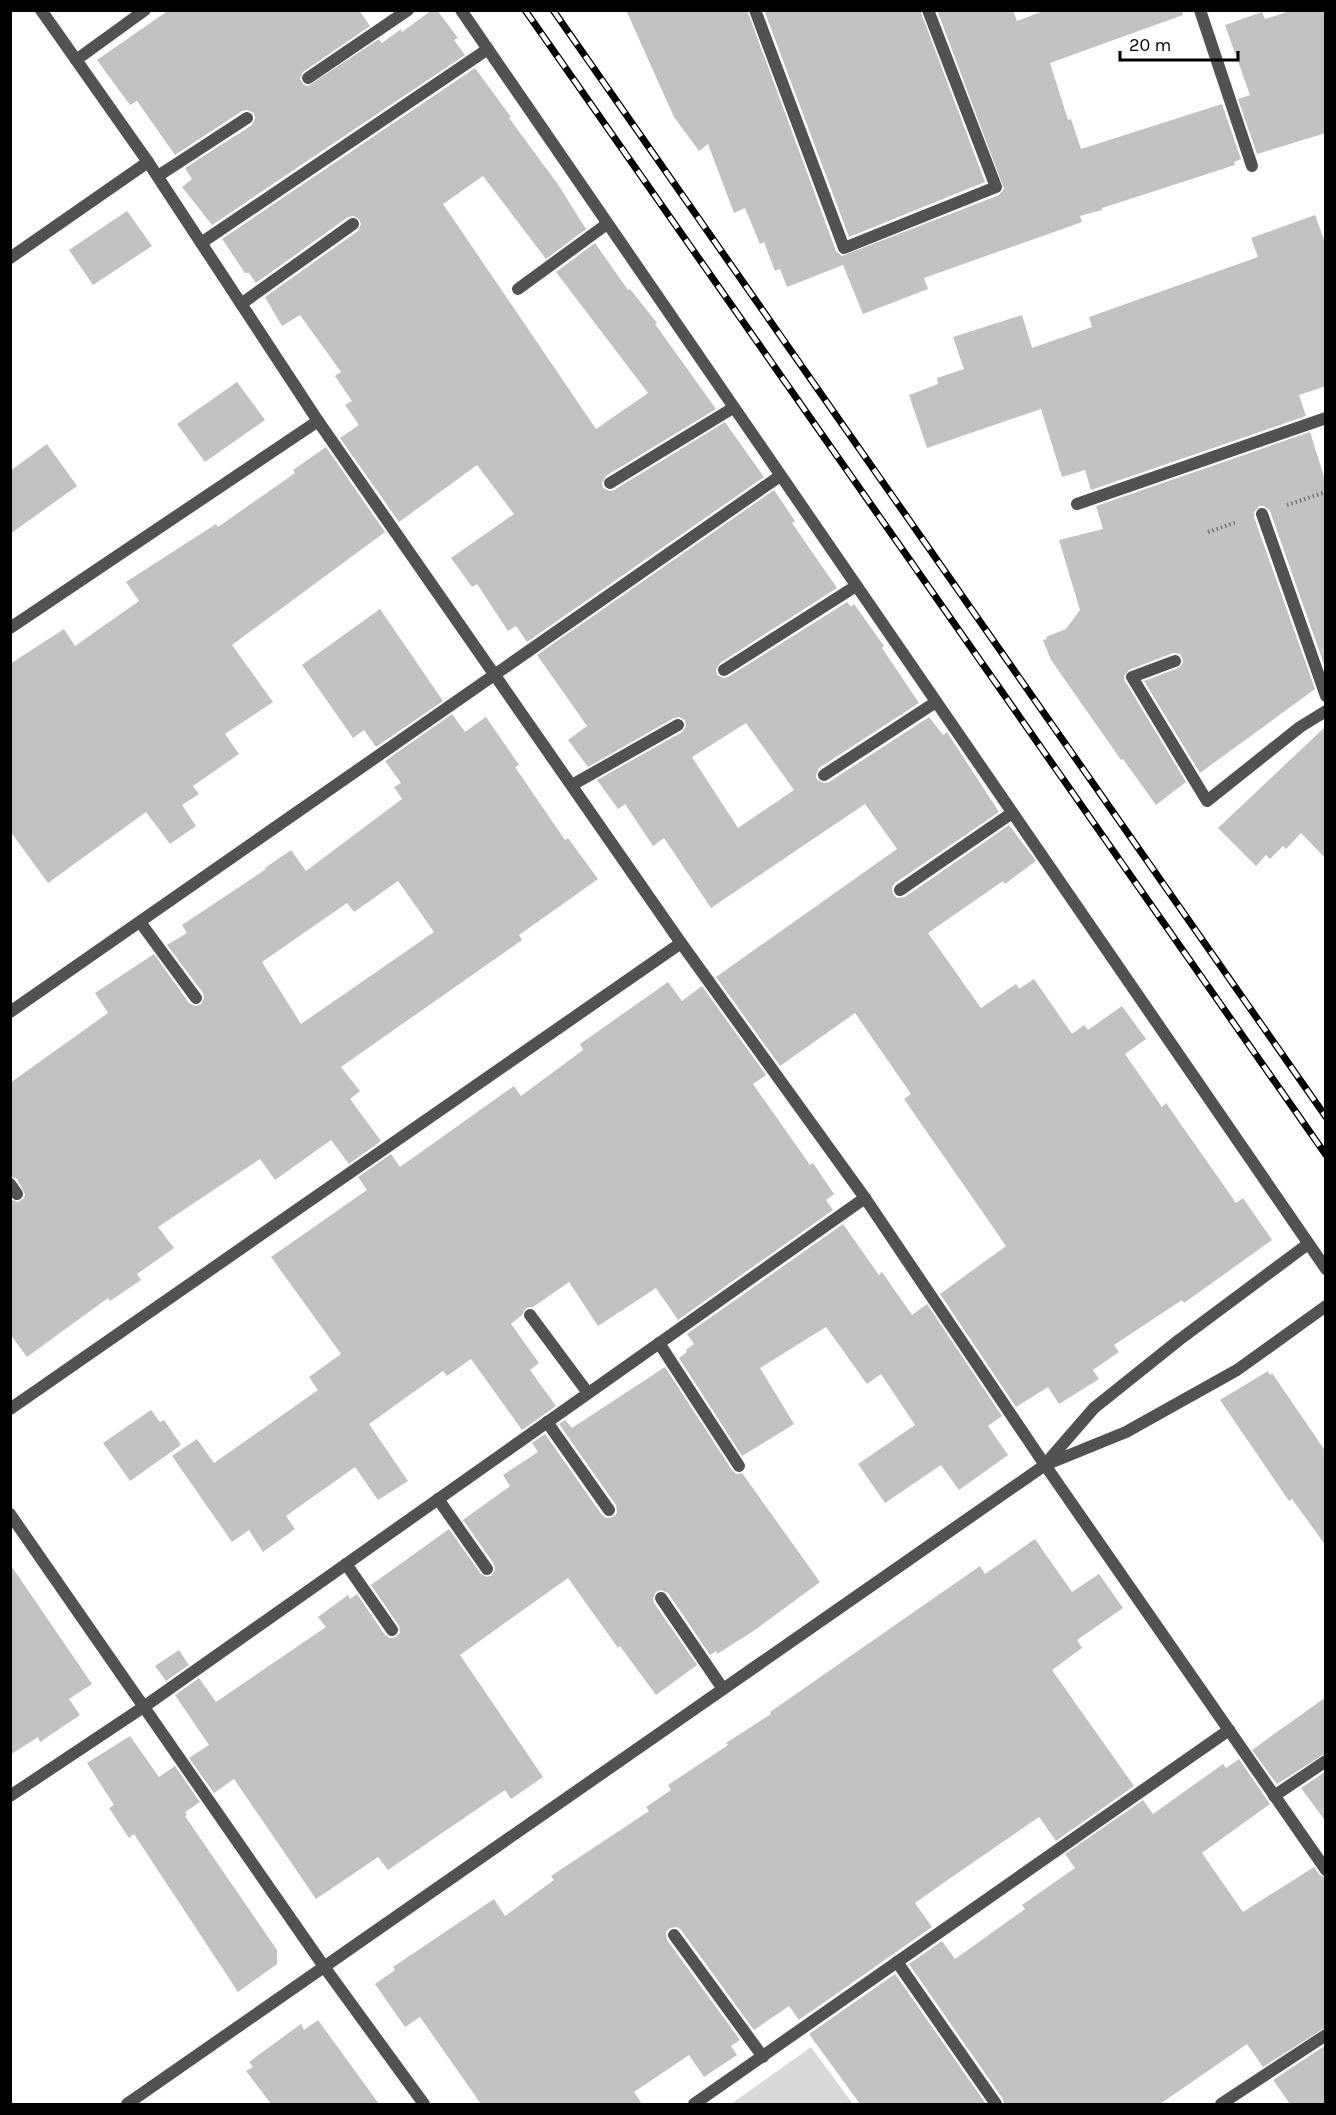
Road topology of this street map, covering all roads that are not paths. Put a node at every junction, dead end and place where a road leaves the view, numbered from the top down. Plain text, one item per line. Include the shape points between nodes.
1 (41, 10) edge
2 (145, 10) edge
3 (408, 10) edge
4 (461, 10) edge
5 (756, 10) edge
6 (928, 10) edge
7 (1200, 10) edge
8 (488, 49) junction
9 (76, 60) junction
10 (308, 78) dead end
11 (247, 118) dead end
12 (148, 162) junction
13 (1252, 166) dead end
14 (158, 176) junction
15 (353, 224) dead end
16 (607, 224) junction
17 (201, 243) junction
18 (10, 258) edge
19 (518, 289) dead end
20 (241, 304) junction
21 (734, 408) junction
22 (1326, 418) edge
23 (318, 421) junction
24 (780, 476) junction
25 (610, 483) dead end
26 (1077, 504) dead end
27 (1262, 514) dead end
28 (856, 586) junction
29 (10, 628) edge
30 (1176, 661) dead end
31 (724, 670) dead end
32 (495, 674) junction
33 (1326, 696) edge
34 (936, 702) junction
35 (1326, 711) edge
36 (678, 725) dead end
37 (824, 776) dead end
38 (572, 785) junction
39 (1012, 813) junction
40 (900, 890) dead end
41 (140, 922) junction
42 (681, 943) junction
43 (196, 998) dead end
44 (10, 1012) edge
45 (865, 1198) junction
46 (1308, 1244) junction
47 (1326, 1269) edge
48 (1326, 1306) edge
49 (530, 1315) dead end
50 (659, 1343) junction
51 (588, 1393) junction
52 (10, 1409) edge
53 (547, 1422) junction
54 (1045, 1465) junction
55 (739, 1466) dead end
56 (438, 1499) junction
57 (609, 1510) dead end
58 (10, 1514) edge
59 (346, 1564) junction
60 (487, 1569) dead end
61 (661, 1598) dead end
62 (392, 1630) dead end
63 (723, 1689) junction
64 (145, 1706) junction
65 (1229, 1730) junction
66 (1326, 1761) edge
67 (10, 1796) edge
68 (1274, 1796) junction
69 (1326, 1870) edge
70 (674, 1935) dead end
71 (897, 1962) junction
72 (325, 1968) junction
73 (1326, 2036) edge
74 (762, 2057) junction
75 (127, 2104) edge
76 (424, 2104) edge
77 (694, 2104) edge
78 (996, 2104) edge
79 (1221, 2104) edge

1 - 9 street
2 - 9 street
3 - 10 street
4 - 8 street
5 - 6 street via 844,248 996,187
7 - 13 street
8 - 16 street
8 - 17 street
9 - 12 street
11 - 14 street
12 - 14 street
12 - 18 street
14 - 17 street
15 - 20 street
16 - 19 street
16 - 21 street
17 - 20 street
20 - 23 street
21 - 24 street
21 - 25 street
22 - 26 street
23 - 29 street
23 - 32 street
24 - 28 street
24 - 32 street
27 - 33 street
28 - 31 street
28 - 34 street
30 - 35 street via 1132,677 1207,801
32 - 38 street
32 - 41 street
34 - 37 street
34 - 39 street
36 - 38 street
38 - 42 street
39 - 40 street
39 - 46 street
41 - 43 street
41 - 44 street
42 - 45 street
42 - 52 street
45 - 50 street
45 - 54 street
46 - 47 street
46 - 54 street via 1094,1408
48 - 54 street via 1227,1376 1126,1432
49 - 51 street
50 - 51 street
50 - 55 street
51 - 53 street
53 - 56 street
53 - 57 street
54 - 63 street
54 - 65 street
56 - 59 street
56 - 60 street
58 - 64 street
59 - 62 street
59 - 64 street
61 - 63 street
63 - 72 street
64 - 67 street
64 - 72 street
65 - 68 street
65 - 71 street
66 - 68 street
68 - 69 street
70 - 74 street
71 - 74 street
71 - 78 street
72 - 75 street
72 - 76 street
73 - 79 street
74 - 77 street

